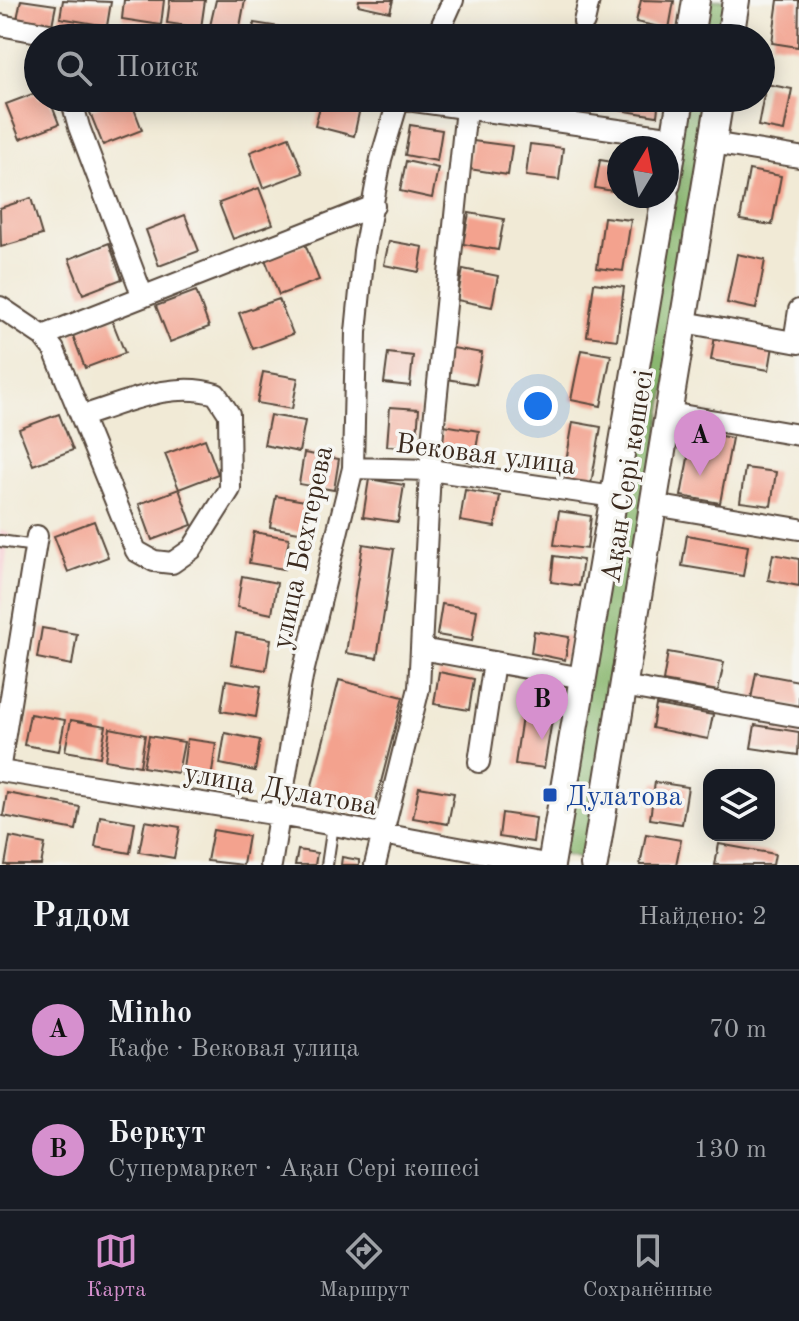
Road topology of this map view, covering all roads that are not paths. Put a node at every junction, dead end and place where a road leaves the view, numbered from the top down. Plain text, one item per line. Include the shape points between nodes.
1 (453, 0) edge
2 (589, 0) edge
3 (696, 0) edge
4 (736, 0) edge
5 (584, 22) dead end
6 (442, 24) edge
7 (692, 24) edge
8 (732, 24) edge
9 (0, 25) edge
10 (24, 30) edge
11 (75, 112) edge
12 (393, 112) edge
13 (466, 112) edge
14 (494, 112) edge
15 (679, 112) edge
16 (718, 112) edge
17 (661, 136) edge
18 (675, 136) edge
19 (712, 143) junction
20 (799, 157) edge
21 (374, 206) junction
22 (663, 208) edge
23 (143, 297) junction
24 (0, 307) edge
25 (799, 310) edge
26 (684, 322) junction
27 (43, 336) junction
28 (797, 343) edge
29 (669, 413) junction
30 (82, 416) junction
31 (799, 435) edge
32 (353, 468) junction
33 (430, 470) junction
34 (614, 497) junction
35 (654, 505) junction
36 (799, 529) edge
37 (0, 541) edge
38 (36, 541) joint
39 (421, 649) junction
40 (494, 662) junction
41 (583, 678) junction
42 (623, 686) junction
43 (799, 717) edge
44 (479, 762) dead end
45 (0, 768) edge
46 (279, 815) junction
47 (333, 825) junction
48 (381, 834) junction
49 (271, 865) edge
50 (327, 865) edge
51 (375, 865) edge
52 (551, 865) edge
53 (594, 865) edge

1 - 6 street
2 - 5 street
3 - 7 street
4 - 8 street
9 - 10 street
11 - 23 street
12 - 21 street, улица Бехтерева
13 - 33 street
14 - 17 street
15 - 18 street
16 - 19 street, Ақан Сері көшесі
19 - 20 street
19 - 26 street, Ақан Сері көшесі
21 - 23 street
21 - 32 street, улица Бехтерева via 356,332
22 - 34 street, Ақан Сері көшесі
23 - 27 street
24 - 27 street
25 - 28 street
26 - 28 street
26 - 29 street, Ақан Сері көшесі
27 - 30 street
29 - 31 street
29 - 35 street, Ақан Сері көшесі
30 - 30 street via 136,551 172,563 192,549 230,489 229,414 216,394 175,389
32 - 33 street, Вековая улица
32 - 46 street, улица Бехтерева via 308,648
33 - 34 street, Вековая улица
33 - 39 street
34 - 41 street, Ақан Сері көшесі
35 - 36 street
35 - 42 street, Ақан Сері көшесі
37 - 38 lane
38 - 45 street
39 - 40 street
39 - 48 street via 419,688
40 - 41 street
40 - 44 street
41 - 52 street, Ақан Сері көшесі
42 - 43 street
42 - 53 street, Ақан Сері көшесі
45 - 46 street, улица Дулатова
46 - 47 street, улица Дулатова
46 - 49 street, улица Бехтерева
47 - 48 street, улица Дулатова
47 - 50 lane
48 - 51 street
48 - 52 street, улица Дулатова

